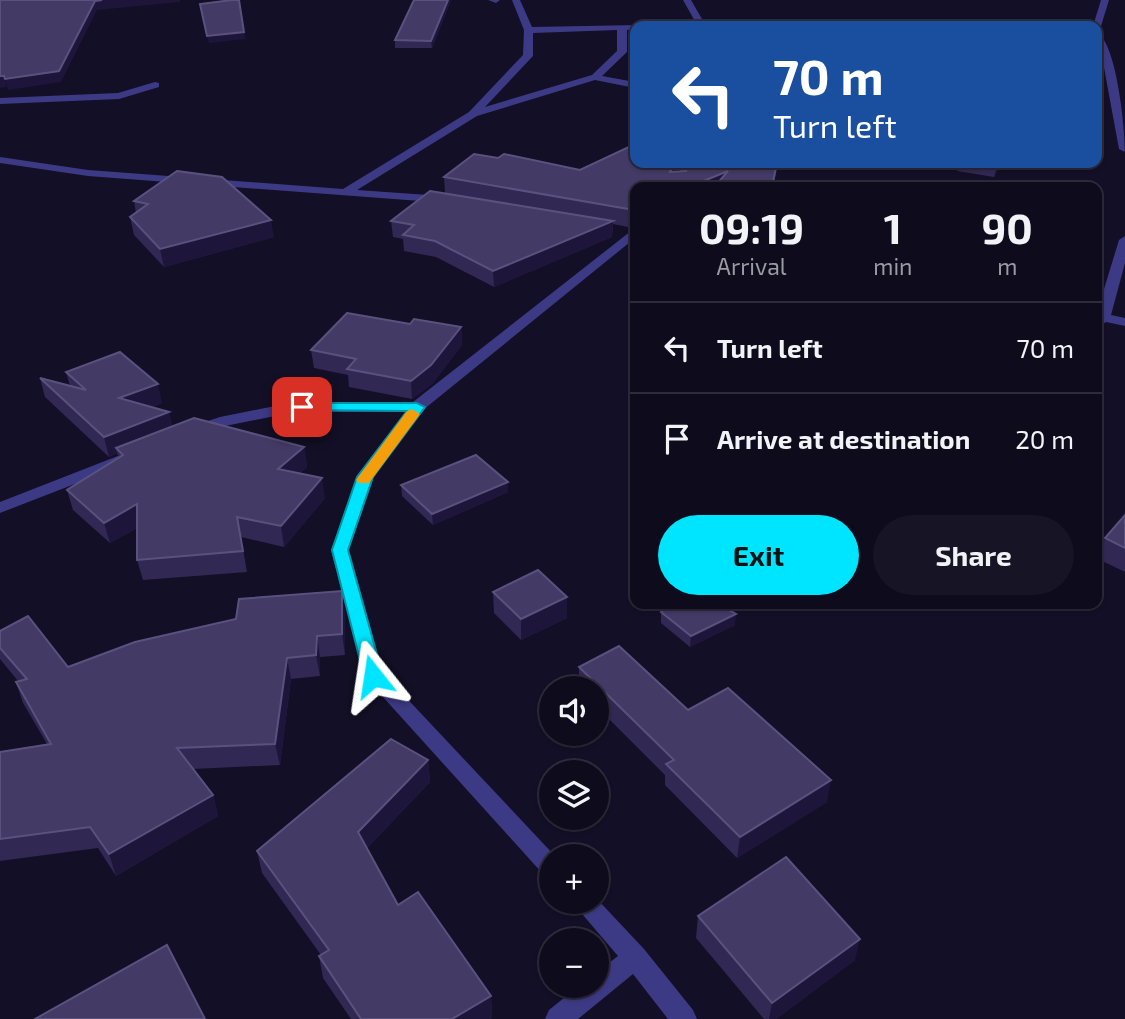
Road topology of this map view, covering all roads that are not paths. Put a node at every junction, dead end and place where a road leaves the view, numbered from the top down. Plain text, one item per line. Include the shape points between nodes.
1 (516, 0) edge
2 (687, 0) edge
3 (1105, 0) edge
4 (699, 21) edge
5 (1099, 21) edge
6 (630, 27) edge
7 (622, 28) junction
8 (529, 30) junction
9 (1103, 60) edge
10 (594, 78) junction
11 (630, 84) edge
12 (155, 85) dead end
13 (0, 101) edge
14 (473, 114) junction
15 (1125, 149) edge
16 (0, 160) edge
17 (347, 191) junction
18 (452, 201) edge
19 (629, 234) edge
20 (1125, 240) edge
21 (1102, 310) edge
22 (1102, 319) edge
23 (1125, 322) edge
24 (417, 407) junction
25 (173, 439) edge
26 (149, 449) edge
27 (0, 508) edge
28 (539, 854) edge
29 (595, 914) edge
30 (635, 957) junction
31 (558, 1019) edge
32 (684, 1019) edge

1 - 8 street
2 - 4 street
3 - 5 street
6 - 7 street
7 - 8 street
7 - 10 street via 622,52
8 - 14 street via 528,56
9 - 15 street
10 - 11 street
10 - 14 street
12 - 13 street via 119,96
14 - 17 street
16 - 17 street via 88,173
17 - 18 street
19 - 24 street
20 - 21 street
22 - 23 street
24 - 25 street via 302,407 223,420
24 - 28 street via 365,477 340,550 373,676
26 - 27 street
29 - 30 street
30 - 31 street
30 - 32 street

